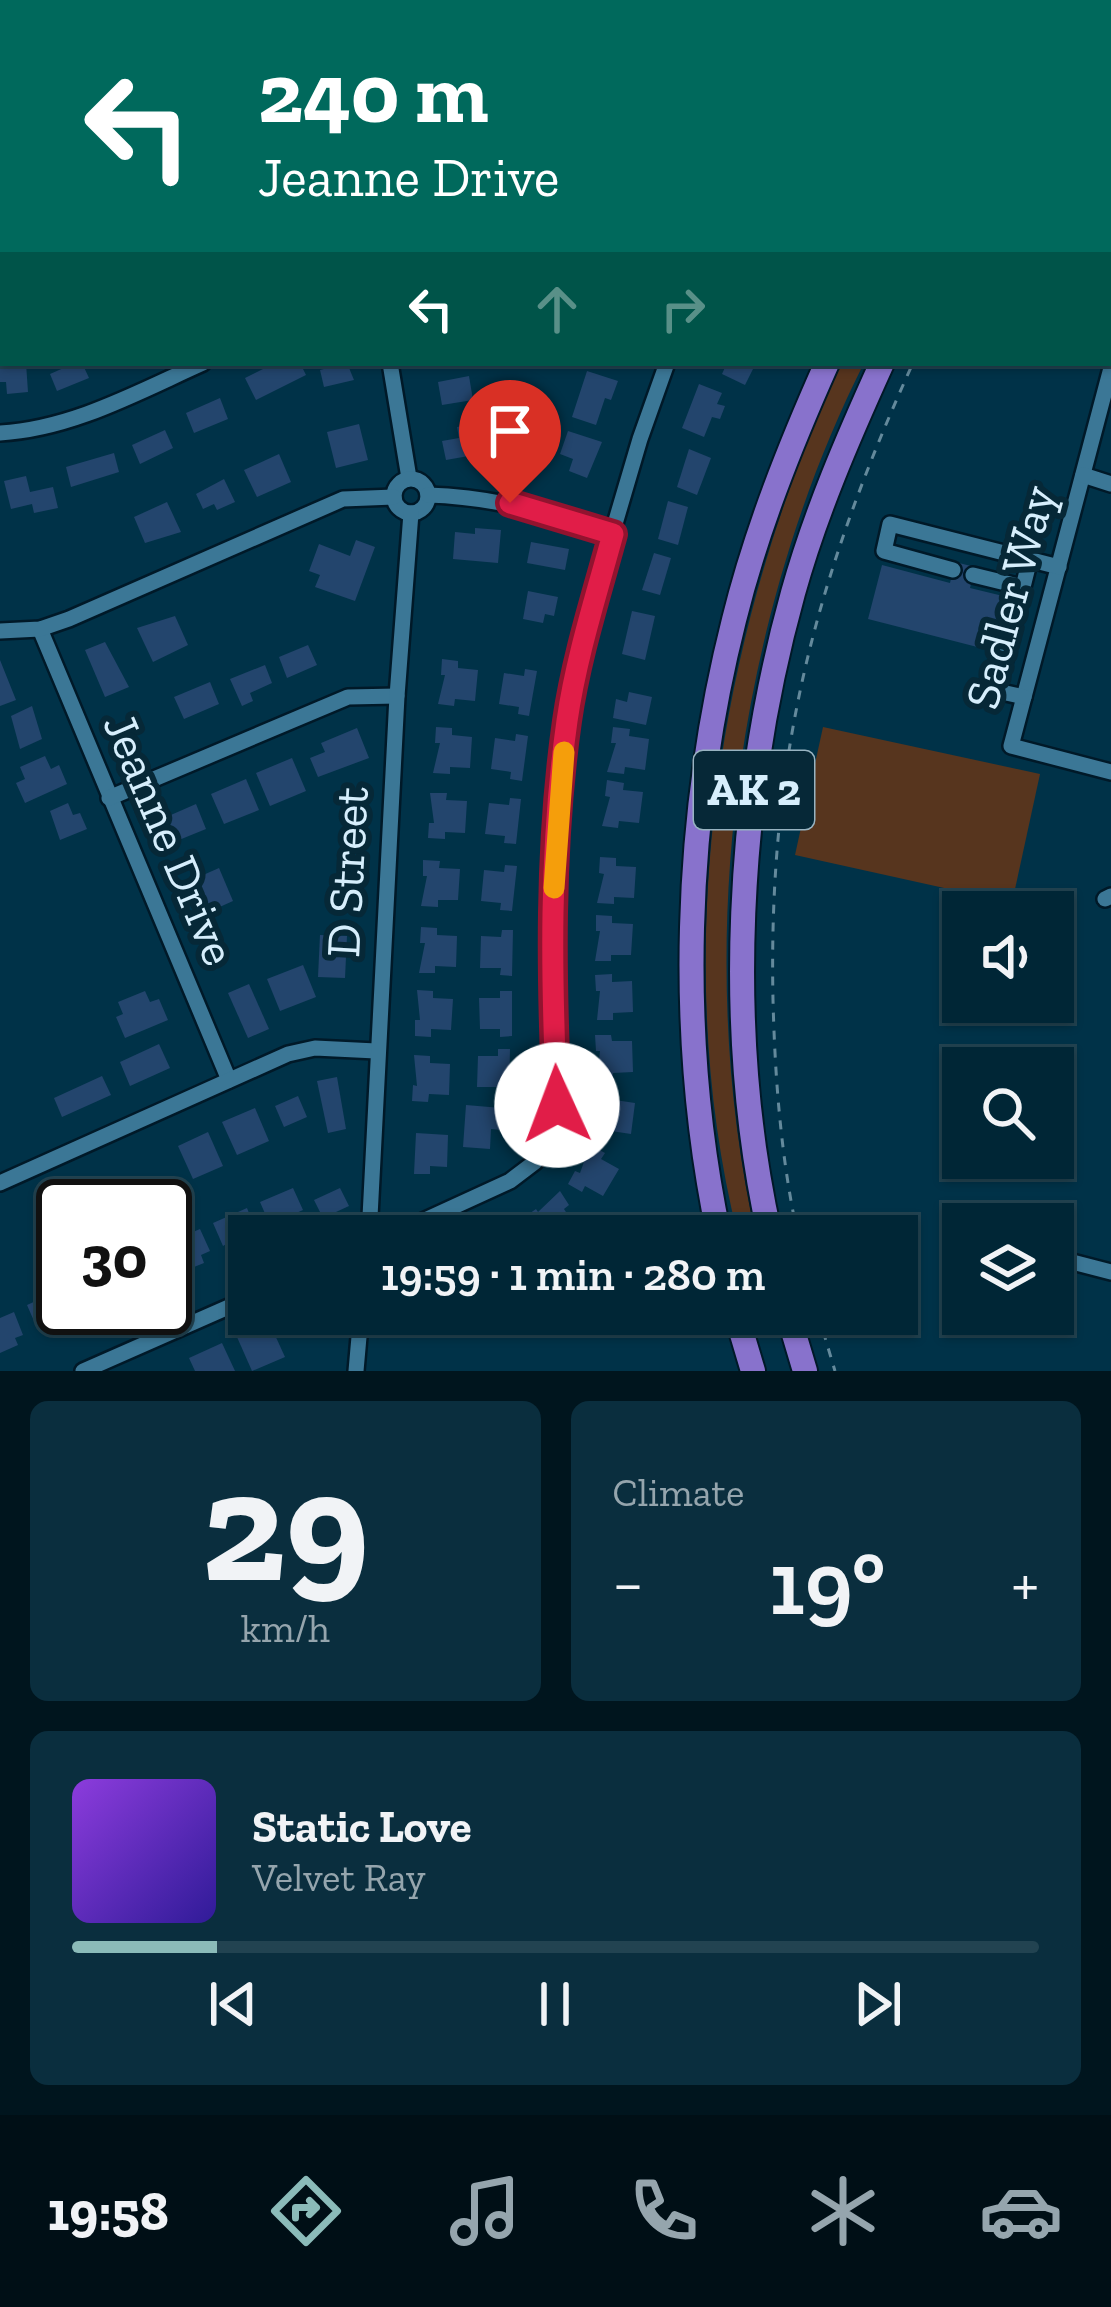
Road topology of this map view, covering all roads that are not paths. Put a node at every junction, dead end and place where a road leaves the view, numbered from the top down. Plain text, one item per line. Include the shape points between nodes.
1 (195, 366) edge
2 (390, 366) edge
3 (667, 366) edge
4 (826, 366) edge
5 (881, 366) edge
6 (1111, 368) edge
7 (0, 434) edge
8 (1083, 475) junction
9 (409, 478) junction
10 (1111, 484) edge
11 (428, 495) junction
12 (394, 497) junction
13 (411, 513) junction
14 (613, 534) junction
15 (1030, 560) junction
16 (1059, 566) junction
17 (953, 570) dead end
18 (973, 575) dead end
19 (1022, 587) junction
20 (40, 629) junction
21 (0, 631) edge
22 (397, 696) junction
23 (1024, 698) junction
24 (1111, 772) edge
25 (109, 798) junction
26 (376, 1051) junction
27 (229, 1080) junction
28 (0, 1183) edge
29 (370, 1215) edge
30 (436, 1215) edge
31 (716, 1215) edge
32 (766, 1215) edge
33 (1074, 1263) edge
34 (1111, 1273) edge
35 (228, 1307) edge
36 (359, 1335) edge
37 (742, 1335) edge
38 (795, 1335) edge
39 (83, 1371) edge
40 (356, 1371) edge
41 (753, 1371) edge
42 (806, 1371) edge

1 - 7 street via 67,422
2 - 9 street
3 - 14 street
4 - 31 highway, AK 2 via 766,512 734,620 702,796 694,1029
5 - 32 highway, AK 2 via 793,595 752,802 744,1002
6 - 8 street, Sadler Way
8 - 10 street
8 - 16 street, Sadler Way
9 - 11 street
9 - 12 street
11 - 13 street
11 - 14 street via 478,496
12 - 13 street
12 - 20 street via 343,499
13 - 22 street, D Street
14 - 30 street via 567,721 552,925 553,1132 535,1162 510,1181
15 - 16 street
15 - 17 street via 890,524 884,551
15 - 19 street
16 - 23 street, Sadler Way
18 - 19 street
19 - 23 street via 997,691
20 - 21 street
20 - 25 street, Jeanne Drive
22 - 25 street via 348,697
22 - 26 street, D Street
23 - 24 street, Sadler Way via 1011,746
25 - 27 street, Jeanne Drive
26 - 27 street via 315,1048
26 - 29 street, D Street
27 - 28 street
33 - 34 street
35 - 39 street
36 - 40 street
37 - 41 highway
38 - 42 highway

